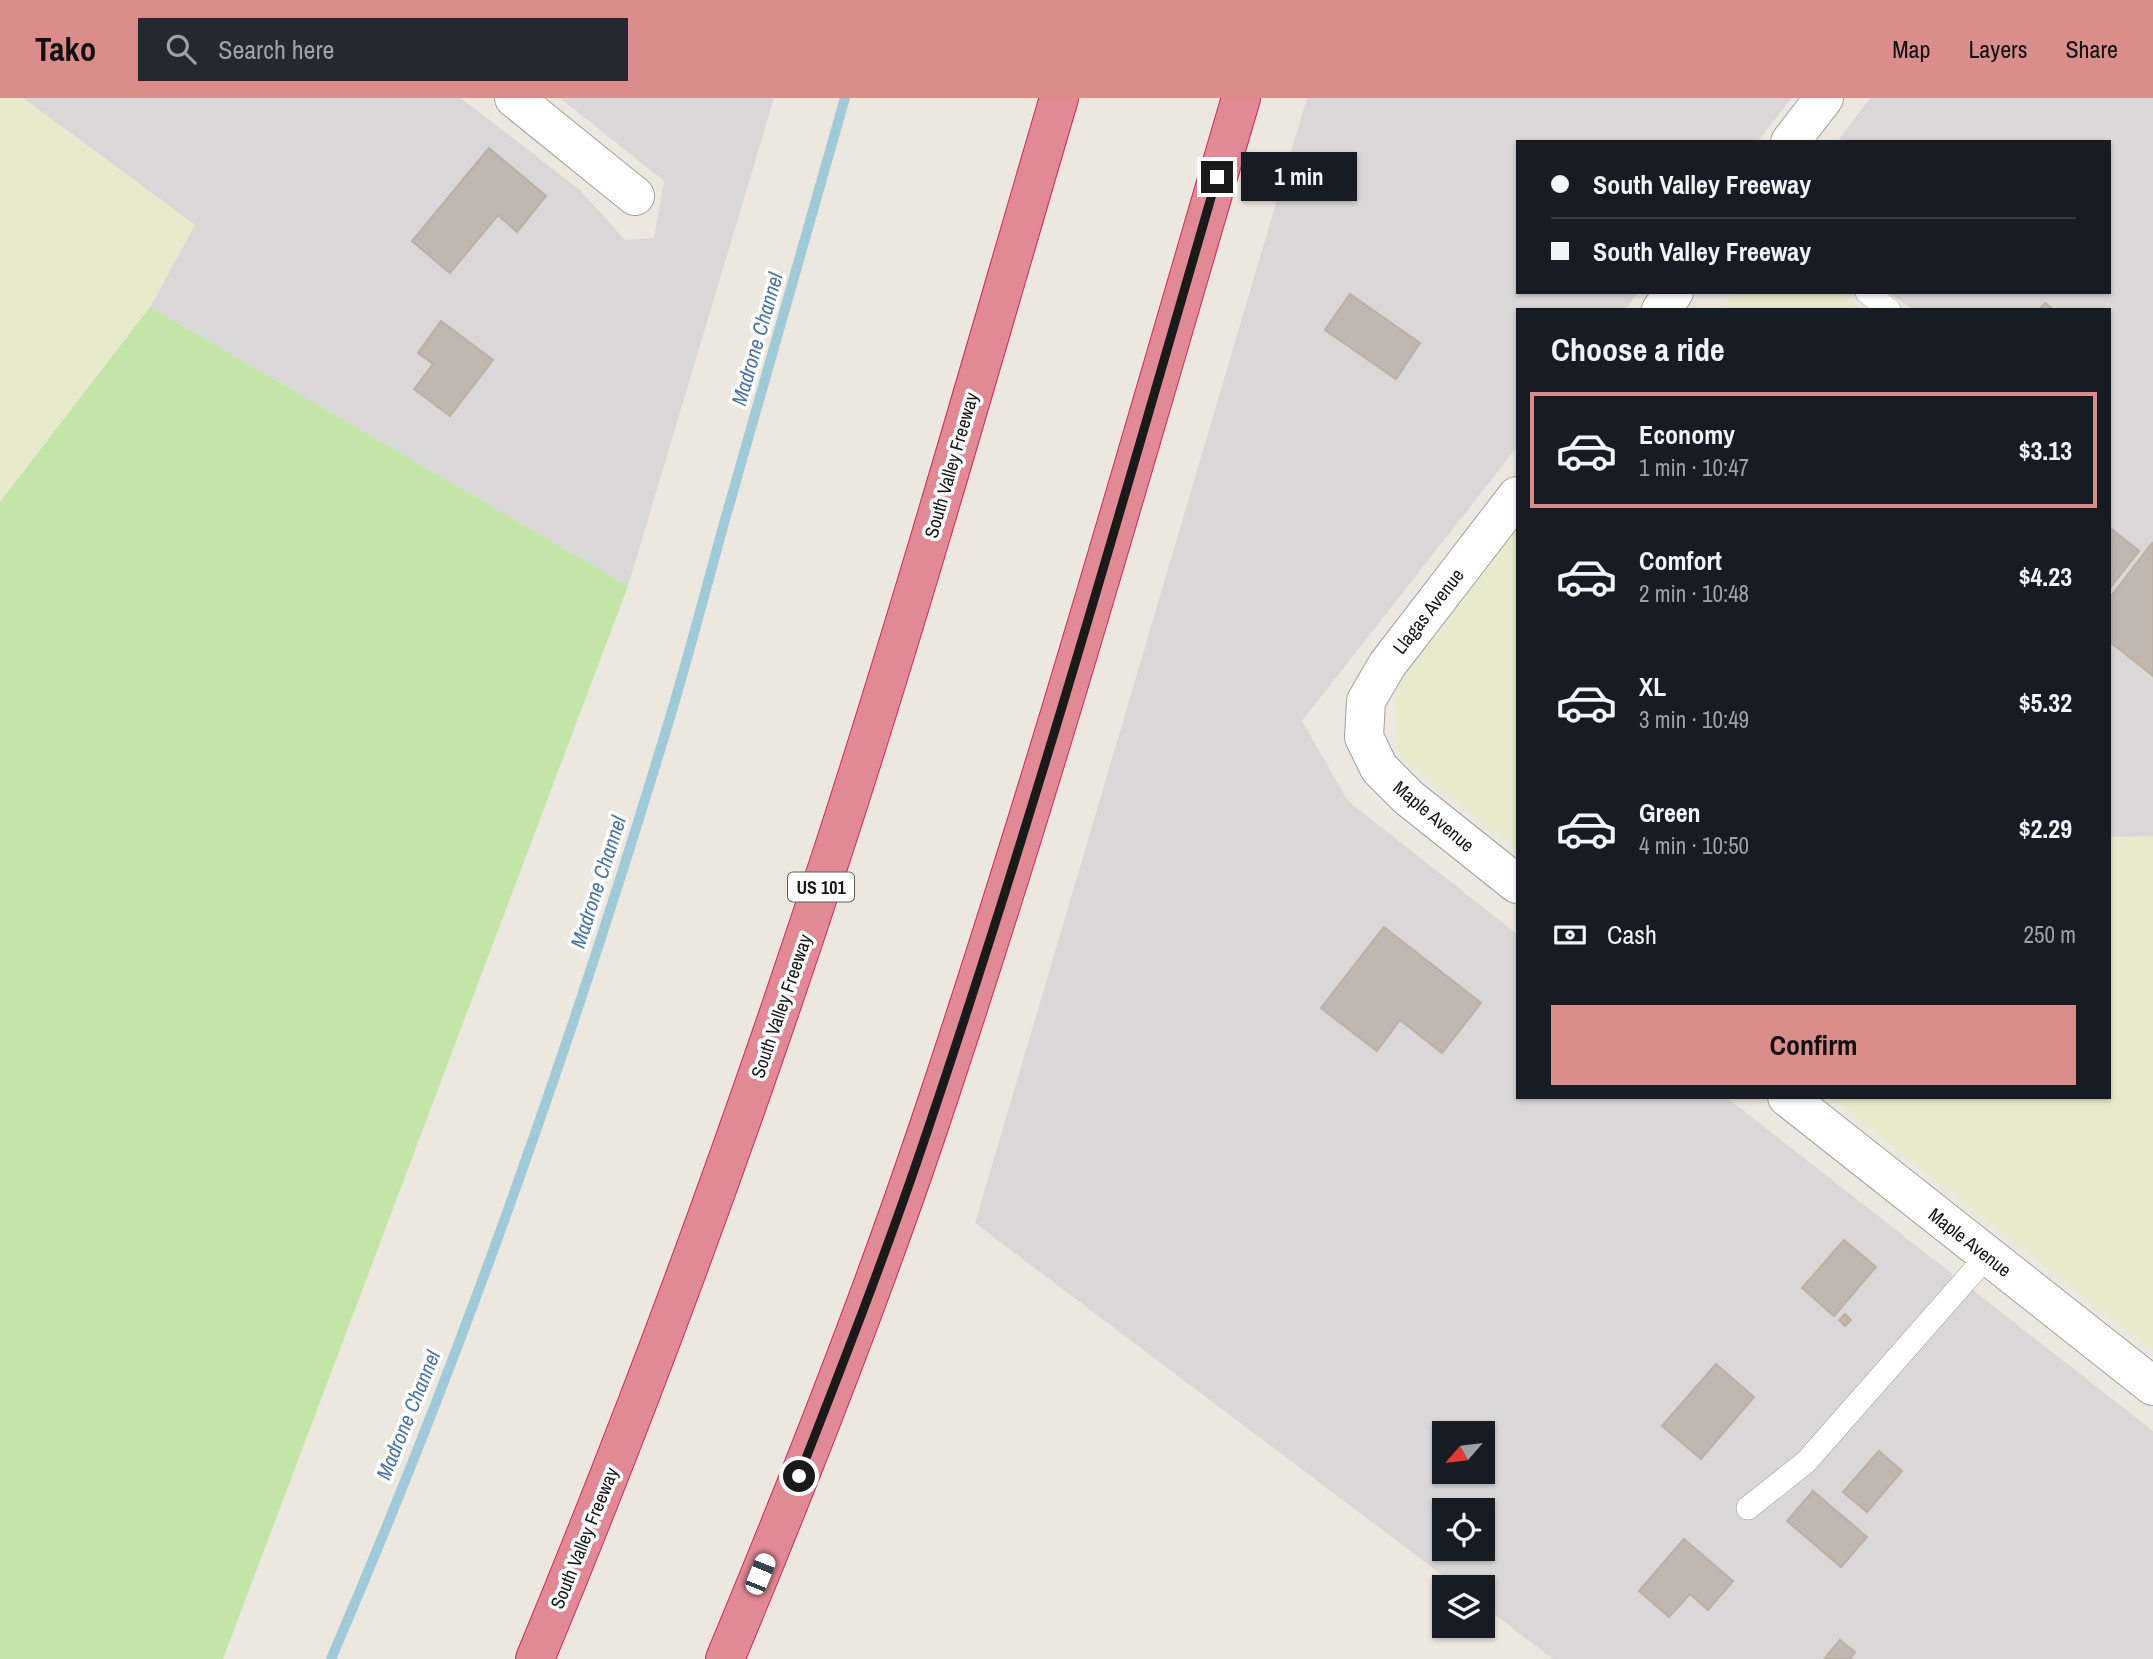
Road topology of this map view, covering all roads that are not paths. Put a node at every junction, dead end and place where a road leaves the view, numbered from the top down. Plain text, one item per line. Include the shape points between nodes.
1 (514, 98) edge
2 (1059, 98) edge
3 (1241, 98) edge
4 (1824, 98) edge
5 (1792, 140) edge
6 (635, 196) dead end
7 (1869, 294) edge
8 (1887, 308) edge
9 (1516, 497) edge
10 (1364, 737) joint
11 (1516, 883) edge
12 (1790, 1099) edge
13 (1987, 1256) junction
14 (2153, 1387) edge
15 (1748, 1508) dead end
16 (535, 1659) edge
17 (725, 1659) edge

1 - 6 street
2 - 16 highway, South Valley Freeway / US 101 via 834,850 674,1309
3 - 17 highway via 1005,891 928,1129 848,1353
4 - 5 street
7 - 8 lane
9 - 10 street, Llagas Avenue via 1387,665 1366,701
10 - 11 street, Maple Avenue via 1379,768 1409,798
12 - 13 street, Maple Avenue
13 - 14 street, Maple Avenue
13 - 15 lane via 1806,1462

